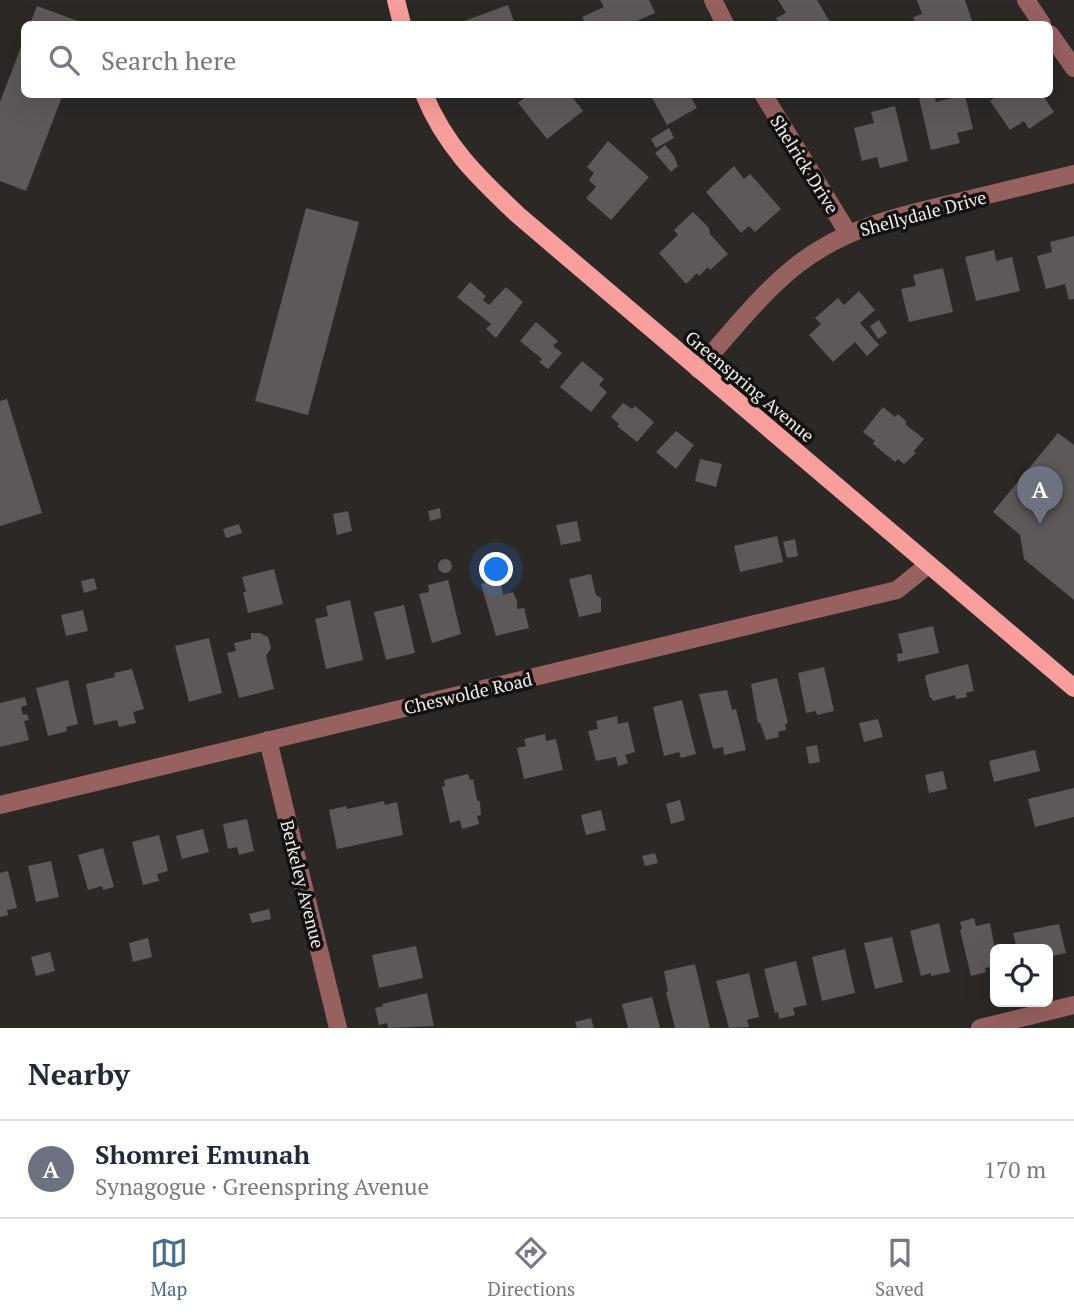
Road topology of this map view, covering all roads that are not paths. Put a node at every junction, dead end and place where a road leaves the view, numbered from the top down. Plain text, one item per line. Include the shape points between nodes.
1 (396, 0) edge
2 (713, 0) edge
3 (1026, 0) edge
4 (401, 21) edge
5 (724, 21) edge
6 (1040, 21) edge
7 (1053, 39) edge
8 (1074, 68) edge
9 (427, 98) edge
10 (765, 98) edge
11 (1074, 174) edge
12 (848, 233) junction
13 (698, 369) junction
14 (928, 565) junction
15 (1074, 688) edge
16 (268, 740) junction
17 (0, 805) edge
18 (1074, 1005) edge
19 (338, 1028) edge
20 (980, 1028) edge

1 - 4 main road
2 - 5 street
3 - 6 street
7 - 8 street
9 - 13 main road, Greenspring Avenue via 449,144 475,174
10 - 12 street, Shelrick Drive
11 - 12 street, Shellydale Drive via 881,220
12 - 13 street, Shellydale Drive via 796,265 775,284
13 - 14 main road, Greenspring Avenue
14 - 15 main road, Greenspring Avenue
14 - 16 street, Cheswolde Road via 897,590
16 - 17 street, Cheswolde Road
16 - 19 street, Berkeley Avenue
18 - 20 street

